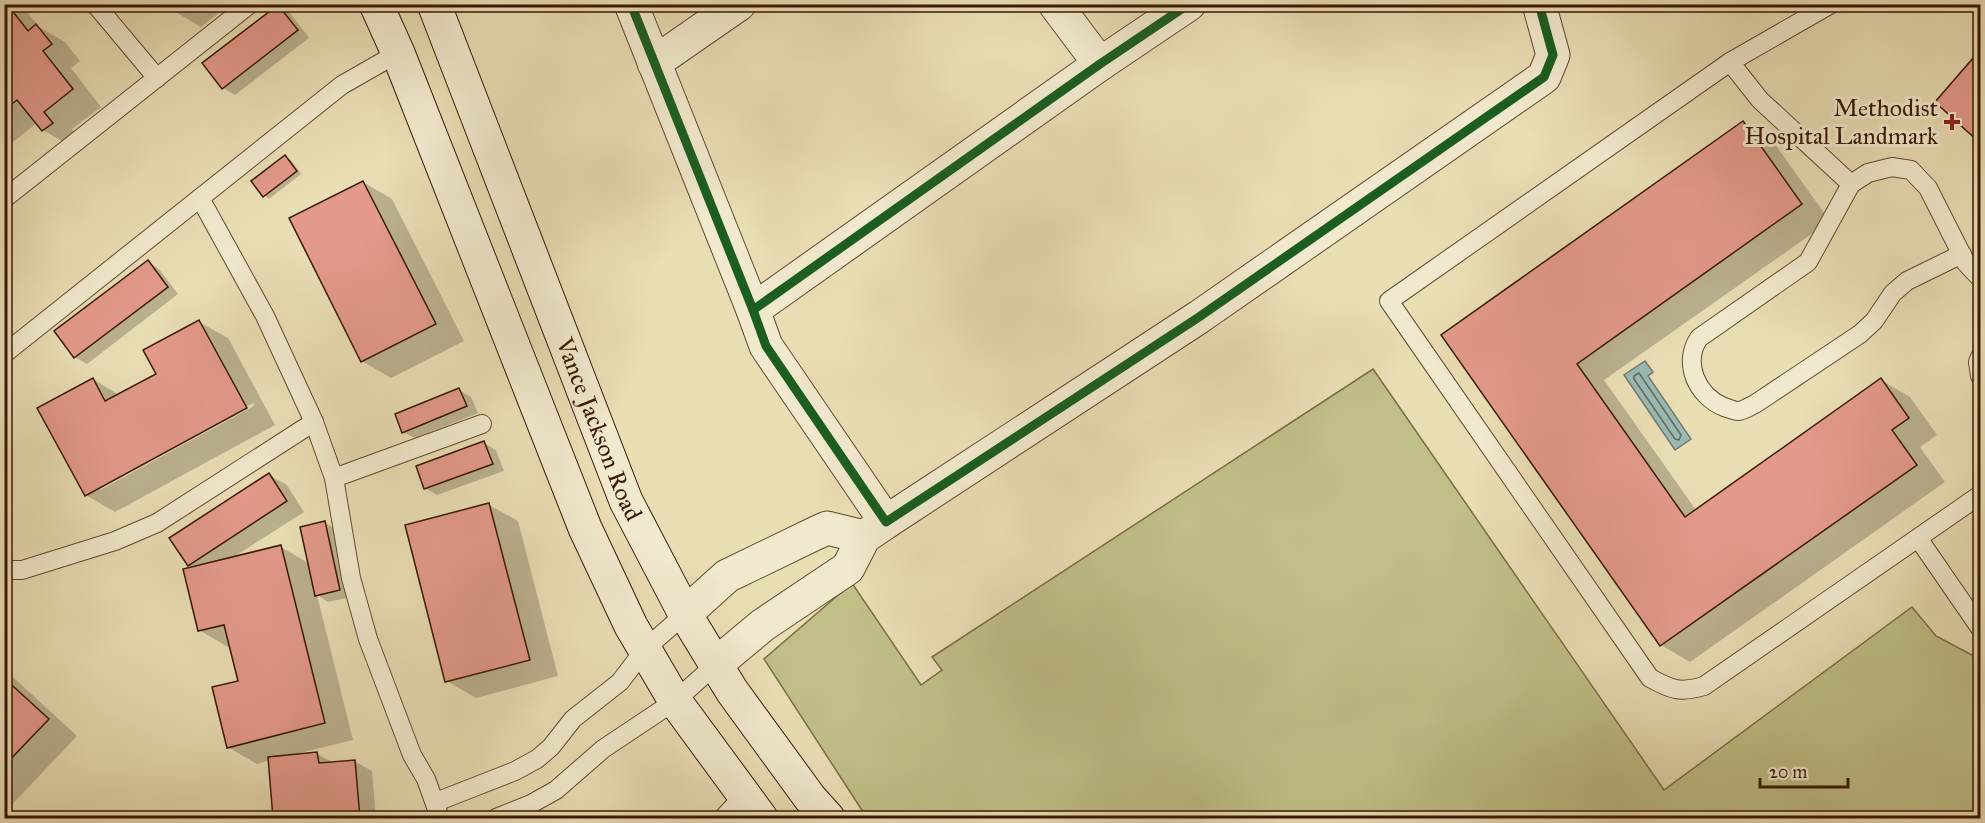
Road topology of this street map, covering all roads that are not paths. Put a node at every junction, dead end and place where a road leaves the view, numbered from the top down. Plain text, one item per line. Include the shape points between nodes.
1 (95, 4) edge
2 (250, 4) edge
3 (376, 4) edge
4 (434, 4) edge
5 (631, 4) edge
6 (739, 4) edge
7 (1055, 4) edge
8 (1189, 4) edge
9 (1539, 4) edge
10 (1831, 4) edge
11 (398, 53) junction
12 (1730, 62) junction
13 (654, 63) junction
14 (1100, 64) junction
15 (157, 78) junction
16 (1851, 184) junction
17 (200, 198) junction
18 (4, 199) edge
19 (1962, 254) junction
20 (1980, 278) edge
21 (753, 310) junction
22 (4, 354) edge
23 (1980, 357) edge
24 (1980, 376) edge
25 (314, 422) junction
26 (482, 424) dead end
27 (334, 478) junction
28 (1980, 495) edge
29 (875, 530) junction
30 (1918, 538) junction
31 (780, 550) junction
32 (4, 570) edge
33 (809, 594) junction
34 (685, 614) junction
35 (1980, 628) edge
36 (645, 649) junction
37 (715, 665) junction
38 (675, 701) junction
39 (438, 810) edge
40 (743, 811) edge
41 (496, 819) edge
42 (828, 819) edge

1 - 15 lane
2 - 15 lane
3 - 11 street, Vance Jackson Road
4 - 34 street, Vance Jackson Road via 626,501
5 - 13 street
6 - 13 street
7 - 14 street
8 - 14 street
9 - 29 street via 1553,55 1544,77 1199,317
10 - 12 lane
11 - 17 lane via 342,85
11 - 36 street, Vance Jackson Road via 585,528
12 - 16 lane via 1760,100
12 - 30 lane via 1389,301 1650,678 1669,688 1686,692 1704,686
13 - 21 street
14 - 21 street
15 - 18 lane
16 - 19 lane via 1868,173 1892,167 1911,170 1928,188
16 - 19 lane via 1808,262 1699,338 1692,347 1690,362 1705,396 1737,411 1755,404 1860,334 1907,281
17 - 22 lane
17 - 25 lane via 264,316
19 - 20 lane
21 - 29 street via 766,346
23 - 24 lane
25 - 27 lane
25 - 32 lane via 157,524 115,542 22,570
26 - 27 lane
27 - 39 lane via 351,578 368,639 412,755
28 - 30 lane
29 - 31 street via 827,528
29 - 33 street via 848,567
30 - 35 lane
31 - 33 street
31 - 34 street via 727,576
33 - 37 street
34 - 36 lane
34 - 37 street, Vance Jackson Road
36 - 38 street, Vance Jackson Road
36 - 39 lane via 620,682 573,719 537,759
37 - 38 lane
37 - 42 street, Vance Jackson Road
38 - 40 street, Vance Jackson Road
38 - 41 lane via 603,749 556,790

